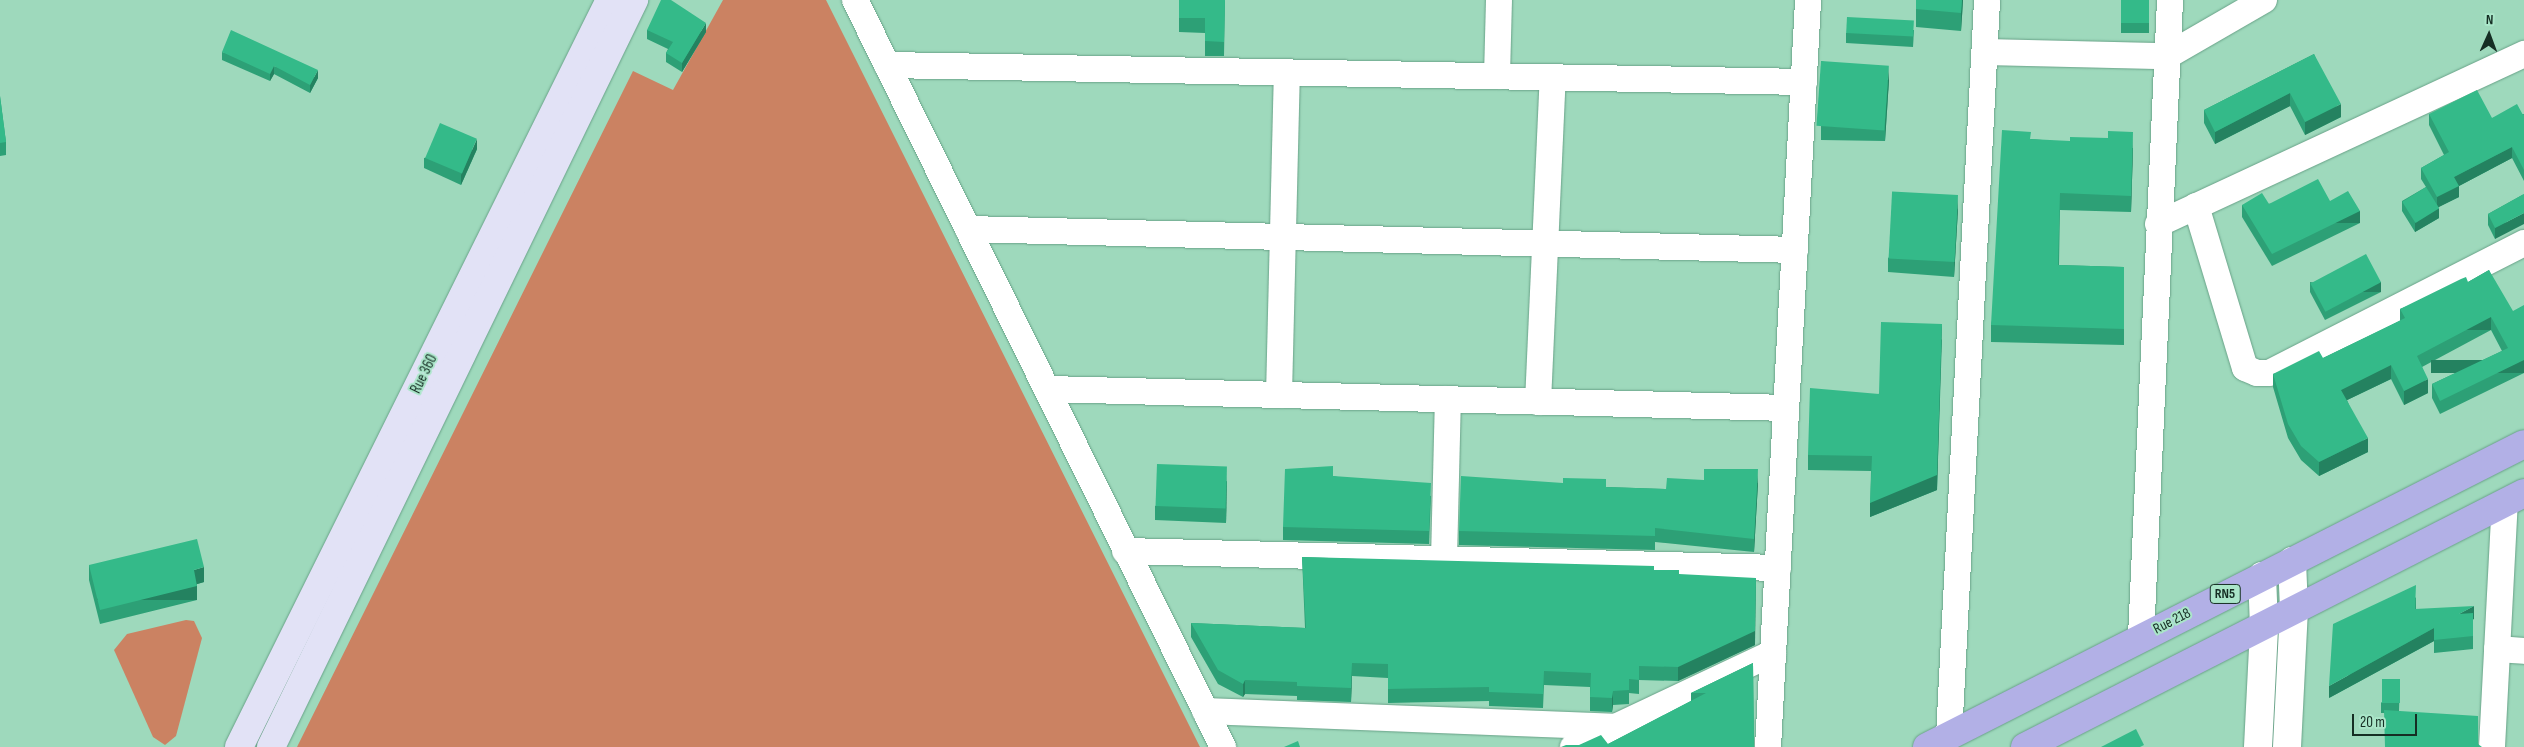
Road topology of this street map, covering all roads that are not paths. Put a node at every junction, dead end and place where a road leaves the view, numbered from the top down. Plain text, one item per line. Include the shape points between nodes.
1 (610, 0) edge
2 (634, 0) edge
3 (855, 0) edge
4 (1499, 0) edge
5 (1808, 0) edge
6 (1987, 0) edge
7 (2170, 0) edge
8 (2264, 0) edge
9 (1985, 52) junction
10 (2524, 54) edge
11 (2167, 56) junction
12 (887, 65) junction
13 (1287, 72) junction
14 (1497, 76) junction
15 (1553, 77) junction
16 (1804, 82) junction
17 (2196, 206) junction
18 (2158, 224) junction
19 (968, 228) junction
20 (1283, 237) junction
21 (2524, 243) edge
22 (1542, 244) junction
23 (1795, 250) junction
24 (1048, 389) junction
25 (1279, 395) junction
26 (1448, 399) junction
27 (1538, 402) junction
28 (1786, 408) junction
29 (2524, 444) edge
30 (2514, 498) edge
31 (1125, 551) junction
32 (1444, 559) junction
33 (2292, 561) junction
34 (1778, 568) junction
35 (2262, 576) junction
36 (2294, 609) junction
37 (2264, 627) junction
38 (2141, 637) junction
39 (2497, 649) junction
40 (2524, 651) edge
41 (1773, 653) junction
42 (1205, 711) junction
43 (1614, 728) junction
44 (1938, 742) edge
45 (2040, 743) edge
46 (239, 747) edge
47 (271, 747) edge
48 (1223, 747) edge
49 (1573, 747) edge
50 (1768, 747) edge
51 (2258, 747) edge
52 (2287, 747) edge
53 (2492, 747) edge

1 - 46 main road, Rue 360
2 - 47 main road, Rue 360
3 - 12 street
4 - 14 street
5 - 16 street
6 - 9 street
7 - 11 street
8 - 11 street
9 - 11 street
9 - 44 street
10 - 17 street
11 - 18 street
12 - 13 street
12 - 19 street
13 - 14 street
13 - 20 street
14 - 15 street
15 - 16 street
15 - 22 street
16 - 23 street
17 - 18 street
17 - 21 street via 2245,368 2257,373 2270,373
18 - 38 street
19 - 20 street
19 - 24 street
20 - 22 street
20 - 25 street
22 - 23 street
22 - 27 street
23 - 28 street
24 - 25 street
24 - 31 street
25 - 26 street
26 - 27 street
26 - 32 street
27 - 28 street
28 - 34 street
29 - 33 highway, Rue 218 / RN5
30 - 36 highway
30 - 39 street
31 - 32 street
31 - 42 street
32 - 34 street
33 - 35 highway, Rue 218 / RN5
33 - 36 street
34 - 41 street
35 - 37 street
35 - 38 highway, Rue 218 / RN5
36 - 37 highway
36 - 52 street
37 - 45 highway
37 - 51 street
38 - 44 highway, Rue 218 / RN5
39 - 40 street
39 - 53 street
41 - 43 street
41 - 50 street
42 - 43 street
42 - 48 street
43 - 49 street

